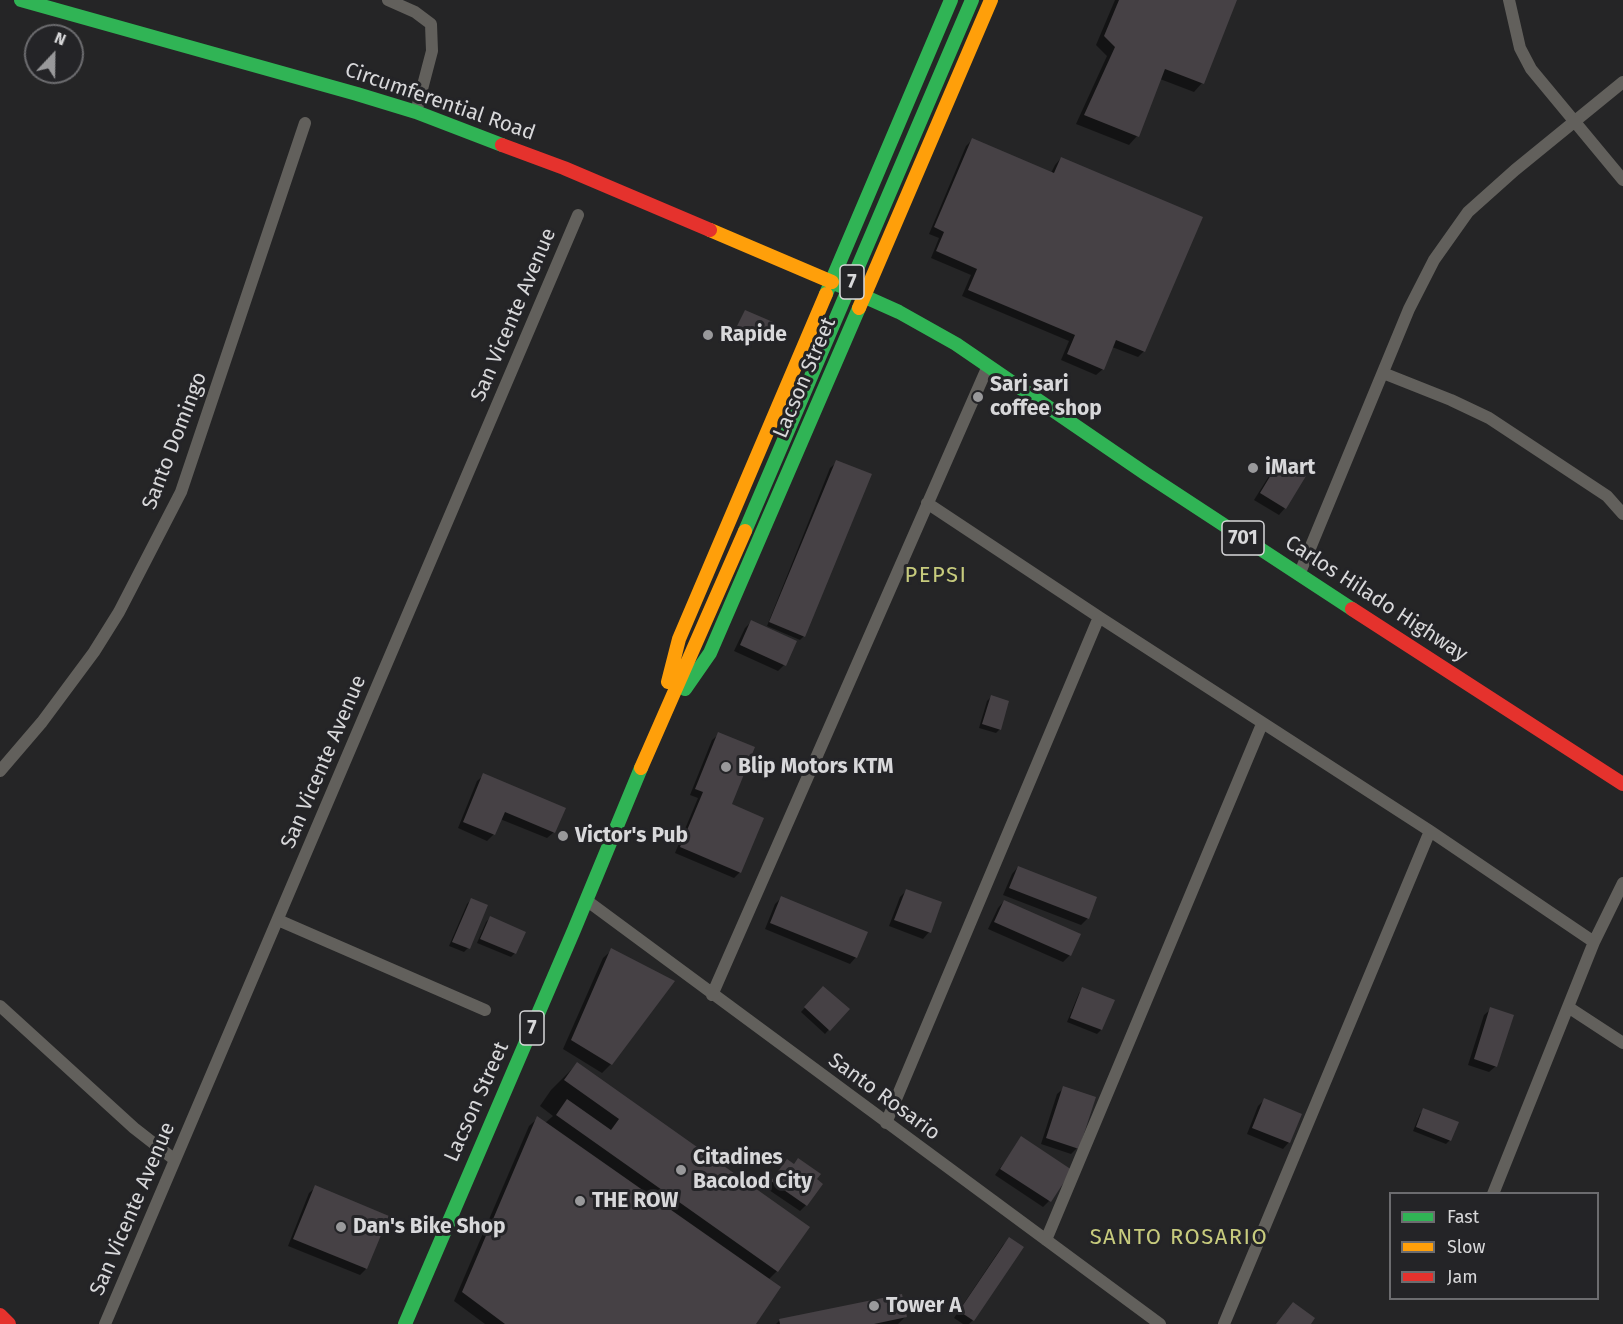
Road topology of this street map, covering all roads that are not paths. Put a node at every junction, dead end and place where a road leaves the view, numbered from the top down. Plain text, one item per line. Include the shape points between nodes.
1 (21, 0) edge
2 (388, 0) edge
3 (951, 0) edge
4 (972, 0) edge
5 (992, 0) edge
6 (1509, 0) edge
7 (1623, 82) edge
8 (416, 112) junction
9 (1574, 122) junction
10 (305, 123) dead end
11 (1623, 180) edge
12 (578, 215) dead end
13 (832, 282) junction
14 (863, 296) junction
15 (988, 366) junction
16 (1383, 373) junction
17 (927, 503) junction
18 (1623, 514) edge
19 (1299, 575) junction
20 (1100, 617) junction
21 (1262, 724) junction
22 (656, 731) junction
23 (0, 771) edge
24 (1623, 784) edge
25 (1430, 831) junction
26 (1623, 883) edge
27 (586, 900) junction
28 (278, 920) junction
29 (1594, 942) junction
30 (712, 995) junction
31 (0, 1006) edge
32 (1568, 1007) junction
33 (485, 1010) dead end
34 (1623, 1043) edge
35 (886, 1123) junction
36 (176, 1160) junction
37 (1494, 1192) edge
38 (1046, 1240) junction
39 (0, 1315) edge
40 (9, 1324) edge
41 (105, 1324) edge
42 (405, 1324) edge
43 (1160, 1324) edge
44 (1224, 1324) edge

1 - 8 main road, Circumferential Road
2 - 8 street via 431,24 432,51
3 - 13 main road, Lacson Street / 7
4 - 22 main road, Lacson Street / 7 via 732,563
5 - 14 main road, Lacson Street / 7
6 - 9 street via 1514,28 1531,69
7 - 9 street
8 - 13 main road, Circumferential Road via 564,168
9 - 11 street
9 - 16 street via 1468,212 1434,260
10 - 23 street, Santo Domingo via 181,492 94,652 42,723
12 - 28 street, San Vicente Avenue
13 - 14 main road, Circumferential Road
13 - 22 main road, Lacson Street / 7 via 679,639
14 - 15 main road, Carlos Hilado Highway / 701 via 930,328
14 - 22 main road, Lacson Street / 7 via 710,653
15 - 17 street
15 - 19 main road, Carlos Hilado Highway / 701
16 - 18 street via 1489,418 1607,496
16 - 19 street
17 - 20 street
17 - 30 street
19 - 24 main road, Carlos Hilado Highway / 701
20 - 21 street
20 - 35 street
21 - 25 street
21 - 38 street
22 - 27 main road, Lacson Street / 7
25 - 29 street
25 - 44 street
26 - 29 street
27 - 30 street, Santo Rosario
27 - 42 main road, Lacson Street / 7
28 - 33 street
28 - 36 street, San Vicente Avenue
29 - 32 street
30 - 35 street, Santo Rosario
31 - 36 street via 134,1128
32 - 34 street
32 - 37 street
35 - 38 street, Santo Rosario
36 - 41 street, San Vicente Avenue
38 - 43 street, Santo Rosario
39 - 40 main road

